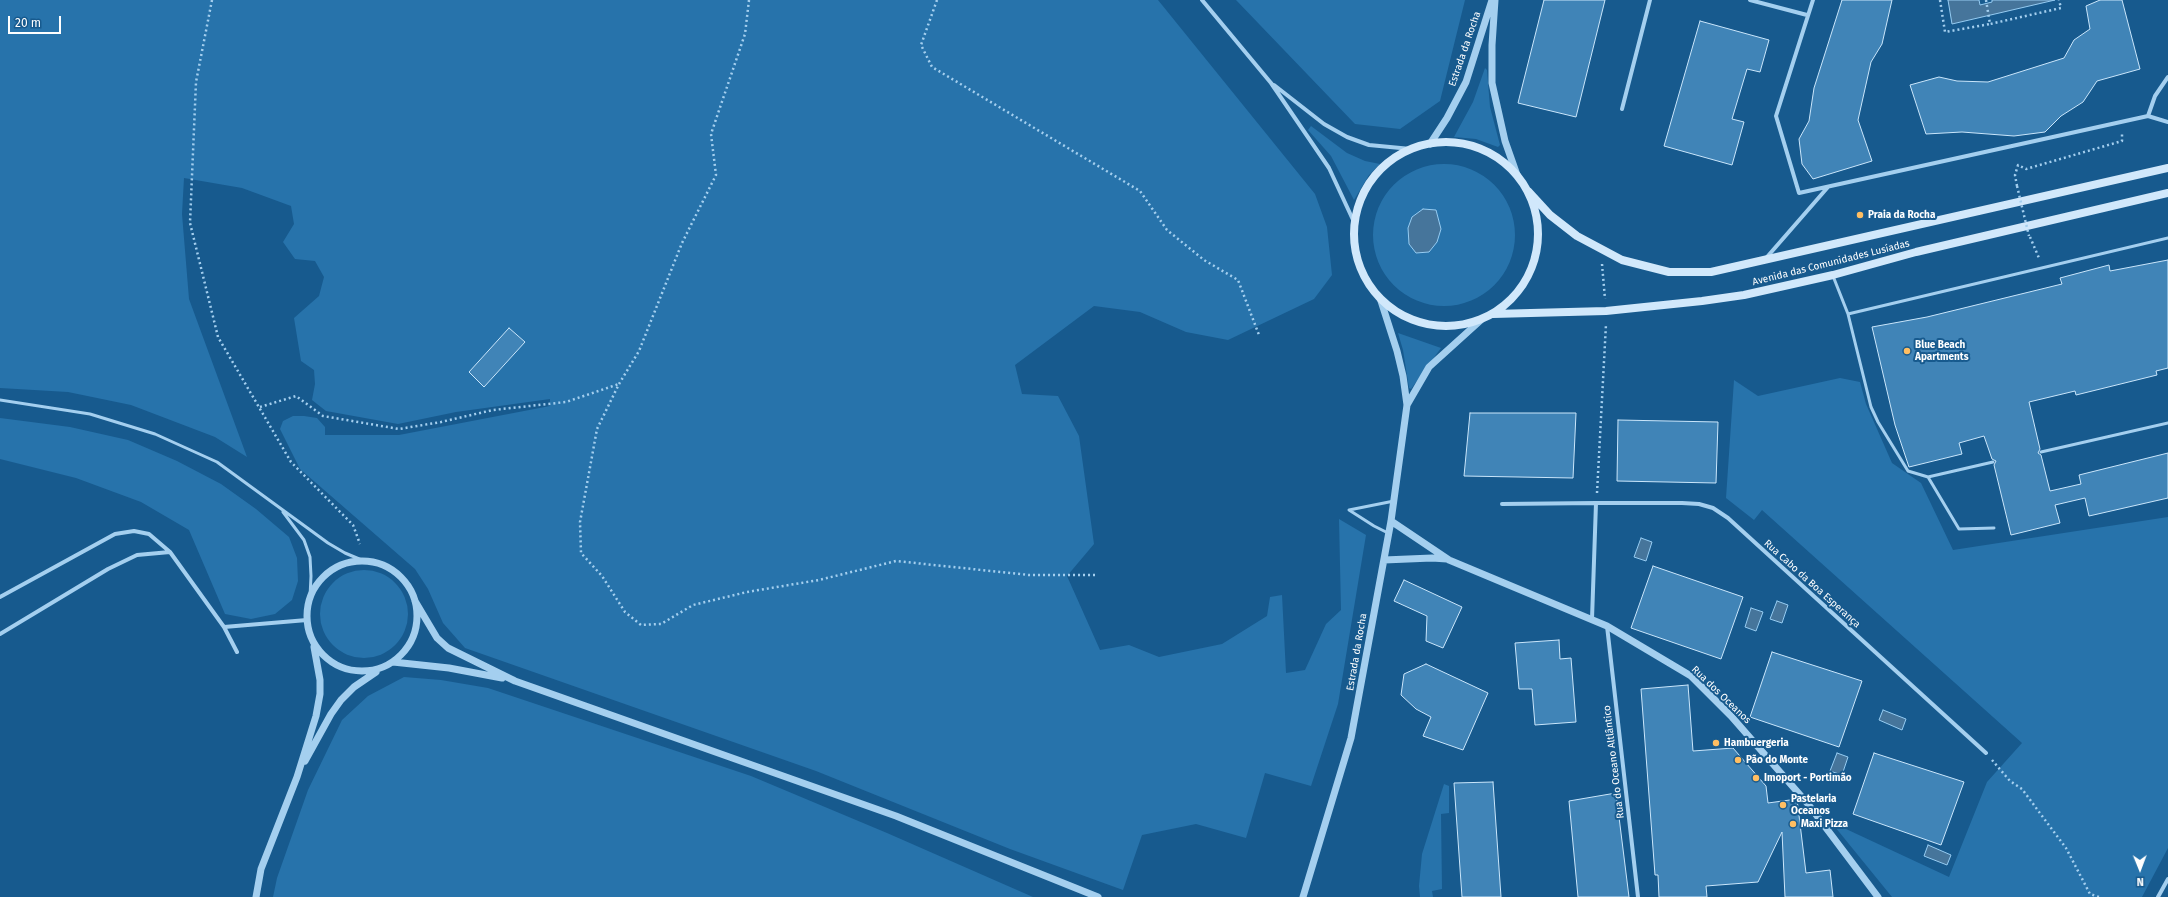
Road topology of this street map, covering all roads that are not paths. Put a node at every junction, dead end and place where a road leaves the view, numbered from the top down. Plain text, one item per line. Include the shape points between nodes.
1 (1202, 0) edge
2 (1492, 0) edge
3 (1495, 0) edge
4 (1650, 0) edge
5 (1750, 0) edge
6 (1813, 0) edge
7 (1808, 15) junction
8 (2168, 77) edge
9 (1271, 83) junction
10 (1622, 109) dead end
11 (2148, 116) junction
12 (2168, 122) edge
13 (1430, 144) junction
14 (1411, 149) junction
15 (2168, 168) edge
16 (1517, 175) junction
17 (1828, 187) junction
18 (1528, 191) junction
19 (2168, 193) edge
20 (1354, 222) junction
21 (2168, 238) edge
22 (1765, 260) junction
23 (1833, 275) junction
24 (1382, 301) junction
25 (1493, 314) junction
26 (1848, 314) junction
27 (1481, 320) junction
28 (0, 400) edge
29 (1407, 405) junction
30 (2168, 423) edge
31 (2041, 452) dead end
32 (1993, 462) dead end
33 (1928, 477) junction
34 (1394, 501) junction
35 (1596, 503) junction
36 (1502, 504) dead end
37 (279, 508) junction
38 (1391, 522) junction
39 (1994, 528) dead end
40 (1389, 533) junction
41 (170, 552) junction
42 (1384, 560) junction
43 (1449, 560) junction
44 (364, 561) junction
45 (0, 597) edge
46 (310, 597) junction
47 (415, 601) junction
48 (1592, 619) junction
49 (307, 620) junction
50 (1607, 626) junction
51 (224, 628) junction
52 (0, 634) edge
53 (313, 642) junction
54 (237, 652) dead end
55 (393, 662) junction
56 (383, 668) junction
57 (515, 681) junction
58 (1986, 753) road end
59 (297, 777) junction
60 (2168, 879) edge
61 (1878, 896) edge
62 (256, 897) edge
63 (1098, 897) edge
64 (1303, 897) edge
65 (1638, 897) edge
66 (2158, 897) edge

1 - 9 street
2 - 13 street, Estrada da Rocha via 1466,82
3 - 16 street, Estrada da Rocha via 1492,83 1505,141
4 - 10 street
5 - 7 street
6 - 7 street
7 - 17 street via 1776,116 1799,193
8 - 11 street via 2155,96
9 - 14 street via 1324,124 1347,137 1369,145
9 - 20 street via 1329,168
11 - 12 street
11 - 17 street
13 - 14 main road
13 - 16 main road via 1449,142 1486,151
14 - 20 main road via 1394,158 1371,180 1359,203
15 - 22 main road, Avenida das Comunidades Lusíadas
16 - 18 main road
17 - 22 street
18 - 22 main road, Avenida das Comunidades Lusíadas via 1550,215 1577,236 1622,260 1669,272 1711,272
18 - 25 main road via 1535,207 1538,225 1535,260 1529,276 1519,291
19 - 23 main road, Avenida das Comunidades Lusíadas via 1916,252
20 - 24 main road via 1353,241 1357,260 1364,278
21 - 26 lane
23 - 25 main road, Avenida das Comunidades Lusíadas via 1702,302 1606,310
23 - 26 lane
24 - 27 main road via 1405,318 1424,324 1443,327
24 - 29 street, Estrada da Rocha via 1397,351
25 - 27 main road
26 - 33 lane via 1871,407 1878,422 1908,471
27 - 29 street, Estrada da Rocha via 1429,367
28 - 37 lane via 90,414 155,434 217,462 261,492
29 - 34 street, Estrada da Rocha
30 - 31 lane
32 - 33 lane
33 - 39 lane via 1959,529
34 - 38 street, Estrada da Rocha
34 - 40 lane via 1349,510
35 - 36 street, Rua Cabo da Boa Esperança
35 - 48 street
35 - 58 street, Rua Cabo da Boa Esperança via 1688,503 1713,508 1728,518
37 - 44 lane via 336,548
37 - 46 lane via 304,540 310,557
38 - 40 street, Estrada da Rocha
38 - 43 street
40 - 42 street, Estrada da Rocha
41 - 45 street via 149,534 134,531 115,534
41 - 51 street
41 - 52 street via 137,555
42 - 43 street
42 - 64 street, Estrada da Rocha via 1351,738
43 - 48 street, Rua dos Oceanos
44 - 46 street via 341,565 331,571 315,587
44 - 47 street via 386,566 396,573 404,580
46 - 49 street
47 - 55 street via 417,612 414,635 406,650
47 - 57 street via 437,638 448,648
48 - 50 street, Rua dos Oceanos
49 - 51 street
49 - 53 street
50 - 61 street, Rua dos Oceanos via 1691,676 1731,716 1808,804
50 - 65 street, Rua do Oceano Altlântico
51 - 54 street
53 - 56 street via 328,660 343,668 360,672
53 - 59 street via 320,694 316,716
55 - 56 street
55 - 57 street via 456,669
56 - 59 street via 367,676 341,700
57 - 63 street via 896,816
59 - 62 street via 261,869
60 - 66 street

